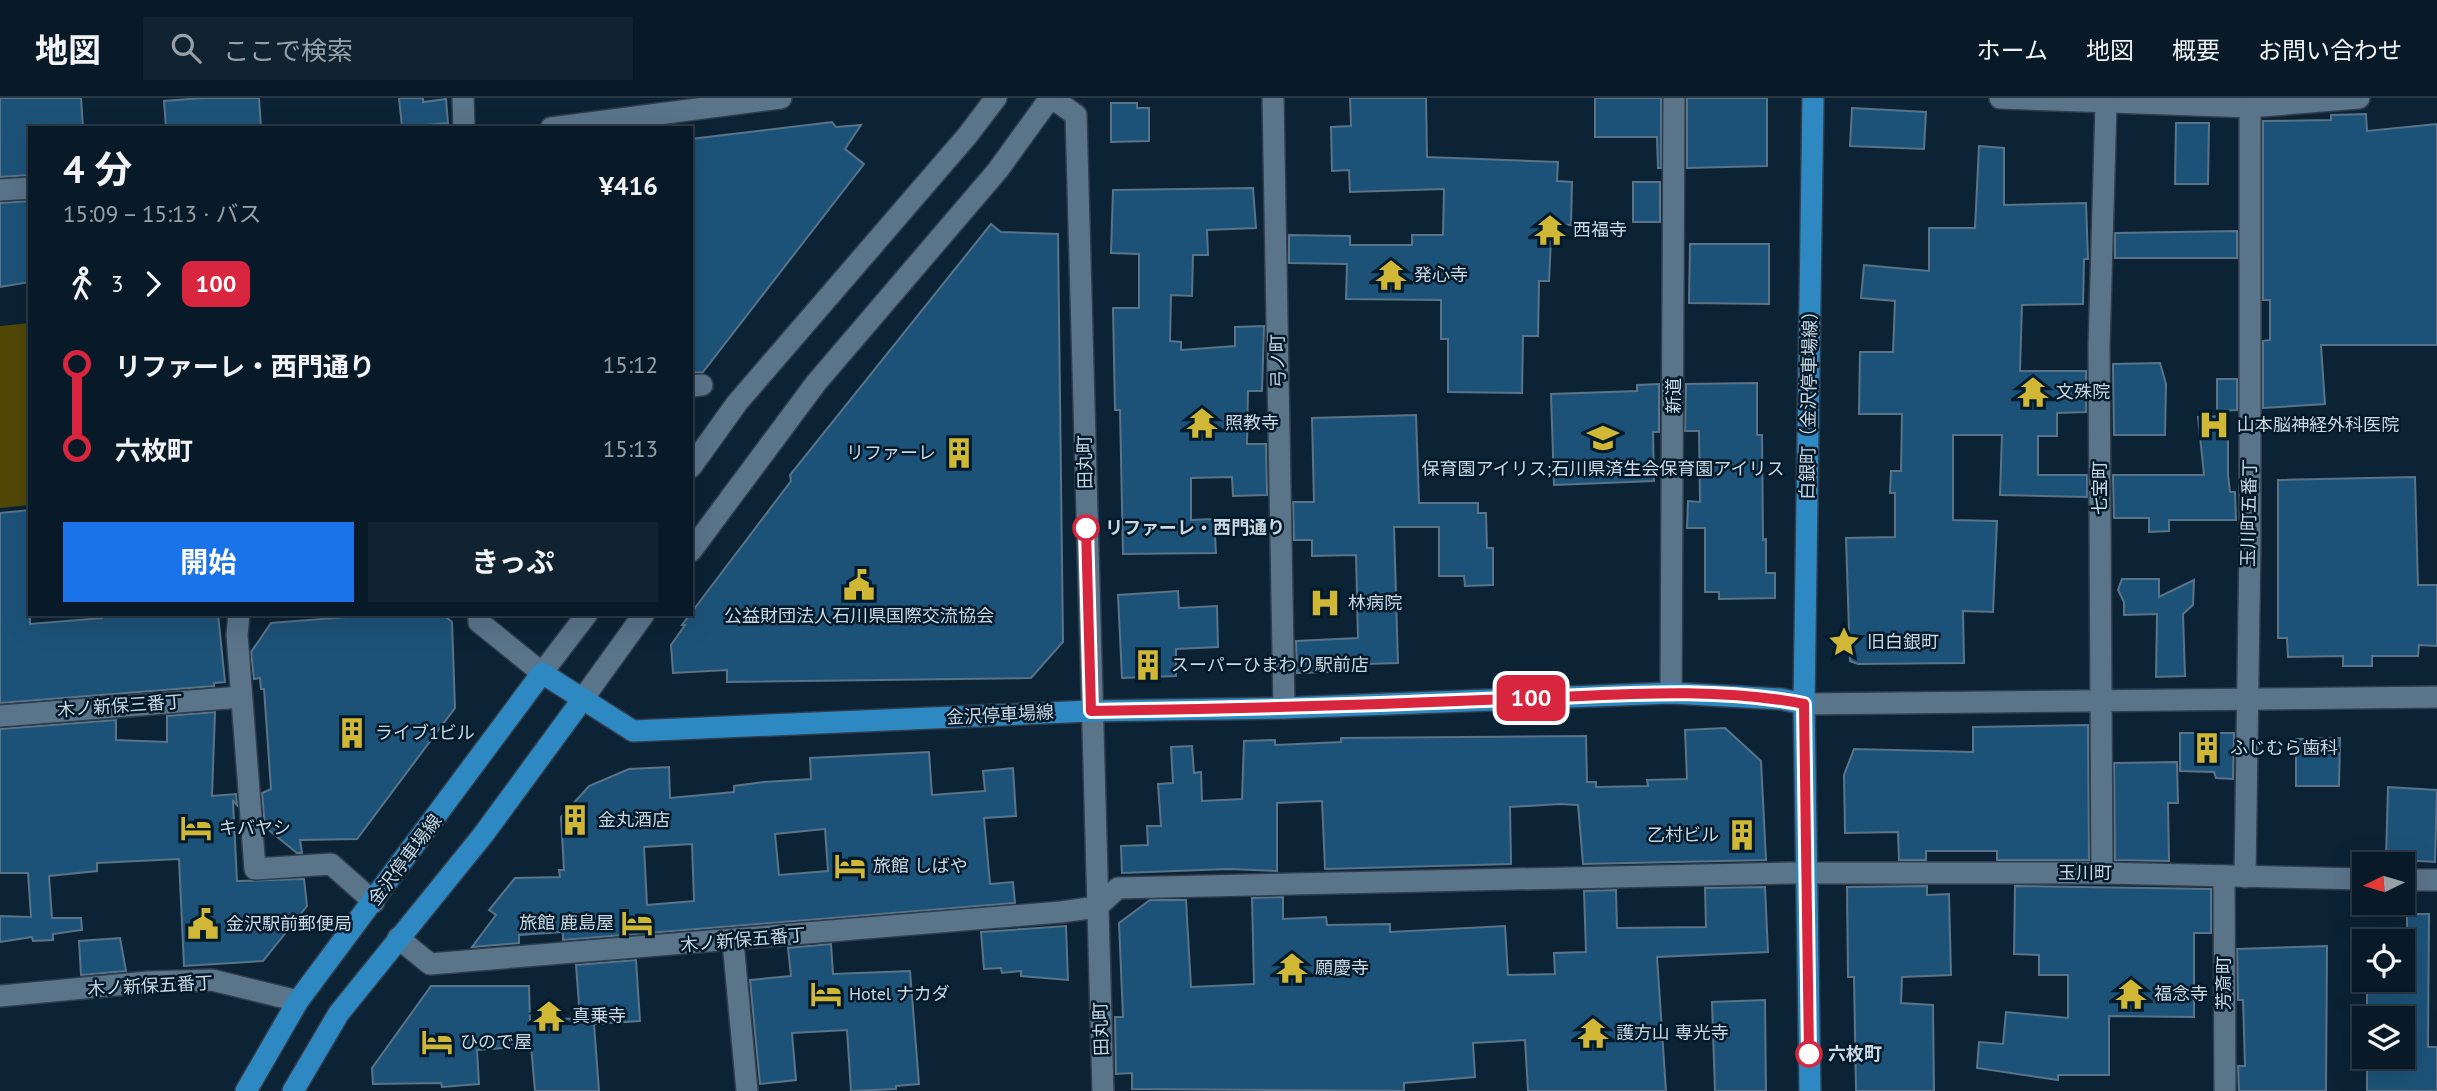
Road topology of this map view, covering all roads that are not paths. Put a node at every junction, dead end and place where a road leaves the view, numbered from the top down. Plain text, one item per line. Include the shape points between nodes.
1 (463, 98) edge
2 (781, 98) edge
3 (996, 98) edge
4 (1051, 98) edge
5 (1273, 98) edge
6 (1674, 98) edge
7 (1813, 98) edge
8 (2000, 98) edge
9 (2360, 98) edge
10 (2283, 101) edge
11 (2106, 104) junction
12 (2250, 107) junction
13 (611, 125) edge
14 (464, 126) edge
15 (591, 126) edge
16 (28, 188) edge
17 (0, 190) edge
18 (693, 464) edge
19 (693, 548) edge
20 (239, 616) edge
21 (479, 616) edge
22 (585, 616) edge
23 (643, 616) edge
24 (542, 673) junction
25 (1671, 693) junction
26 (241, 697) junction
27 (2437, 697) edge
28 (582, 700) junction
29 (2249, 701) junction
30 (2102, 703) junction
31 (1804, 704) junction
32 (1284, 708) junction
33 (1091, 711) junction
34 (0, 716) edge
35 (1805, 873) junction
36 (2102, 873) junction
37 (2224, 876) junction
38 (2245, 877) junction
39 (2352, 879) edge
40 (2415, 880) edge
41 (2437, 880) edge
42 (374, 902) junction
43 (1097, 907) junction
44 (398, 938) junction
45 (733, 942) junction
46 (0, 996) edge
47 (298, 1001) junction
48 (246, 1091) edge
49 (293, 1091) edge
50 (747, 1091) edge
51 (1103, 1091) edge
52 (1810, 1091) edge
53 (2225, 1091) edge

1 - 14 street
2 - 13 street
3 - 18 street via 737,403
4 - 19 street via 998,170 816,383
4 - 33 street, 田丸町 via 1076,115
5 - 32 street, 弓ノ町
6 - 25 street, 新道
7 - 31 main road, 白銀町（金沢停車場線）
8 - 11 street
9 - 10 street
10 - 12 street
11 - 12 street
11 - 30 street, 七宝町 via 2099,347
12 - 29 street, 玉川町五番丁
13 - 15 street
16 - 17 street
20 - 26 street
21 - 24 street via 479,622
22 - 24 street
23 - 28 street
24 - 28 main road, 金沢停車場線
24 - 42 main road, 金沢停車場線
25 - 31 main road, 金沢停車場線
25 - 32 main road, 金沢停車場線
26 - 34 street, 木ノ新保三番丁
26 - 42 street via 255,869 331,864
27 - 29 street
28 - 33 main road, 金沢停車場線 via 633,732
28 - 44 main road via 483,835
29 - 30 street
29 - 38 street, 玉川町五番丁
30 - 31 street
30 - 36 street, 七宝町
31 - 35 main road, 白銀町（金沢停車場線）
32 - 33 main road, 金沢停車場線
33 - 43 street, 田丸町
35 - 36 street, 玉川町
35 - 43 street, 玉川町 via 1118,888
35 - 52 main road, 白銀町（金沢停車場線）
36 - 37 street, 玉川町
37 - 38 street, 玉川町
37 - 53 street, 芳斎町
38 - 39 street, 玉川町
40 - 41 street
42 - 47 main road, 金沢停車場線
43 - 45 street, 木ノ新保五番丁
43 - 51 street, 田丸町
44 - 45 street, 木ノ新保五番丁 via 430,964
44 - 49 main road via 339,1013
45 - 50 street
46 - 47 street, 木ノ新保五番丁 via 212,980
47 - 48 main road, 金沢停車場線

